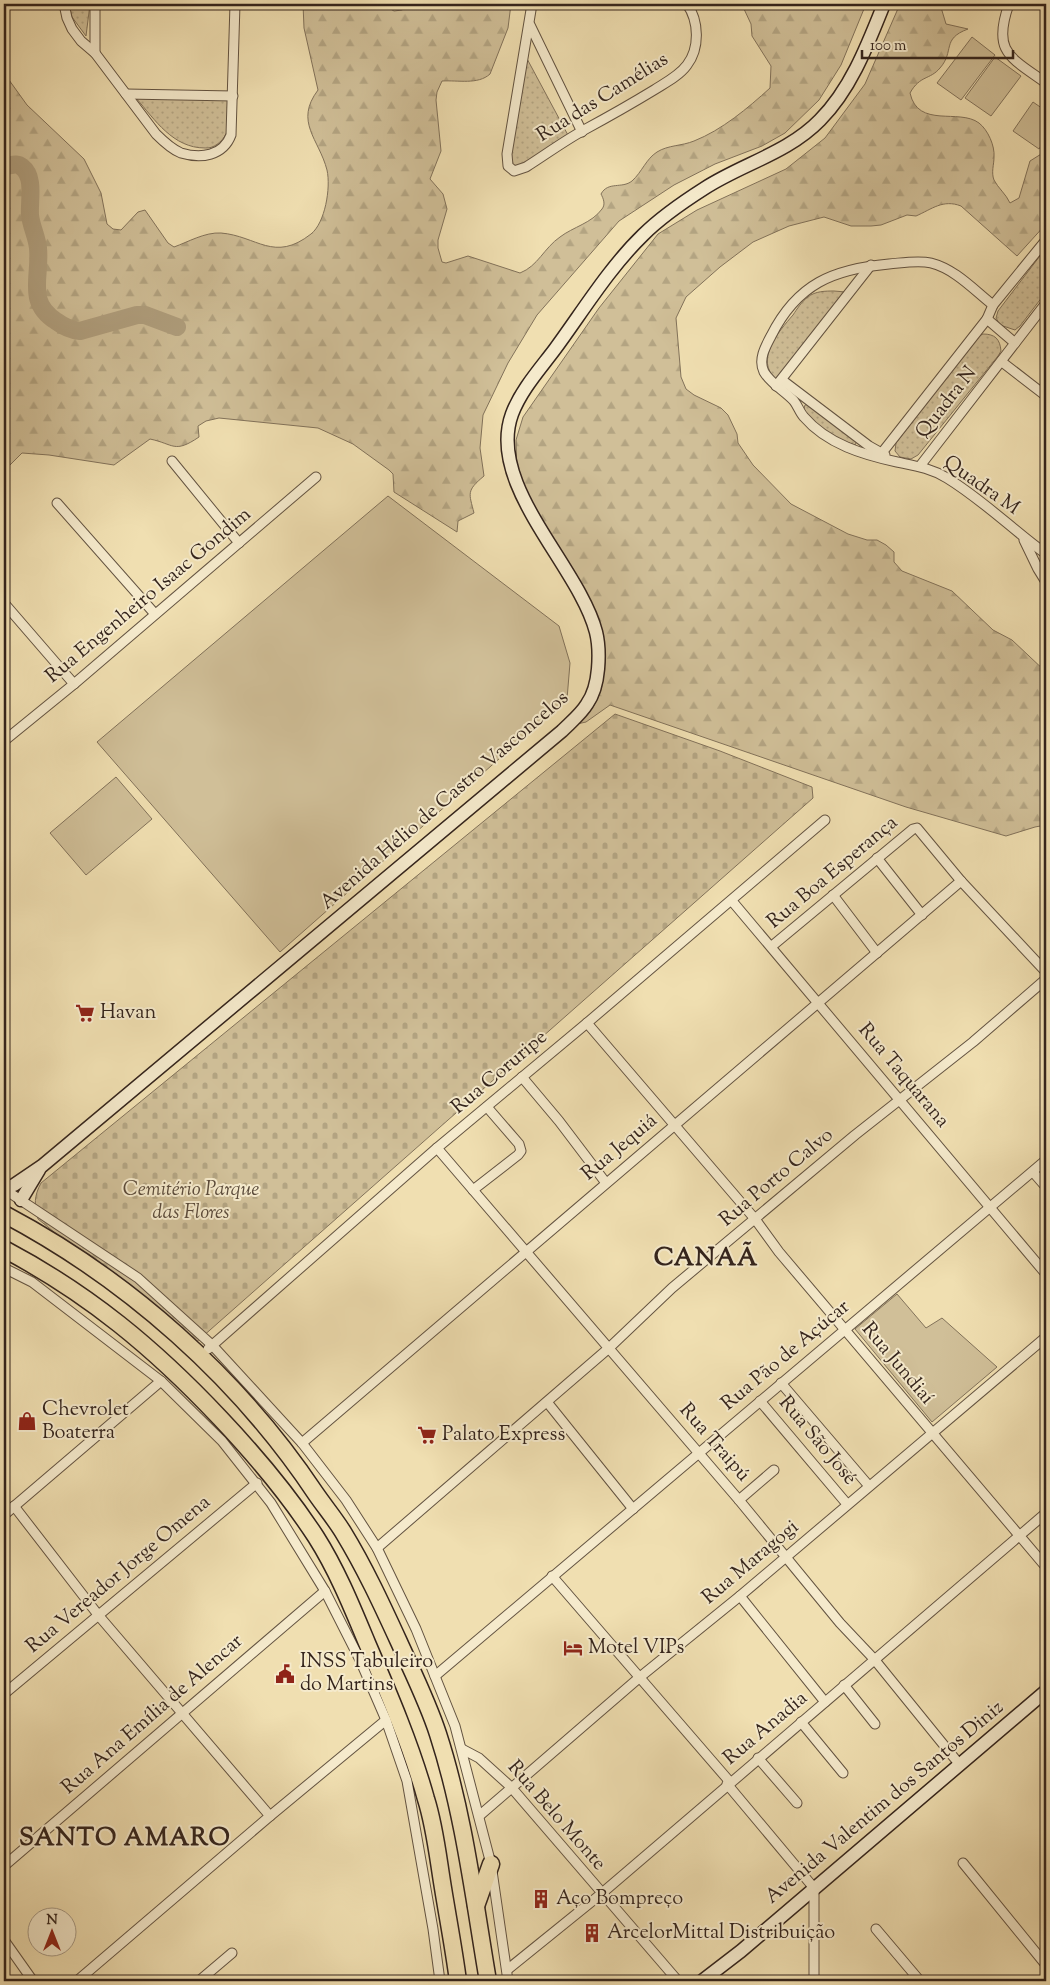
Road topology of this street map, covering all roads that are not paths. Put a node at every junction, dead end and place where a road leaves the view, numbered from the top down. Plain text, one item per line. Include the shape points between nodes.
1 (64, 4) edge
2 (96, 4) edge
3 (235, 4) edge
4 (532, 4) edge
5 (687, 4) edge
6 (884, 4) edge
7 (1009, 4) edge
8 (530, 24) junction
9 (95, 53) junction
10 (1046, 83) edge
11 (126, 94) junction
12 (233, 96) junction
13 (582, 132) junction
14 (1046, 240) edge
15 (871, 265) junction
16 (1046, 303) edge
17 (993, 305) junction
18 (986, 320) junction
19 (1015, 343) junction
20 (1002, 362) junction
21 (779, 383) junction
22 (1046, 396) edge
23 (881, 454) junction
24 (172, 461) dead end
25 (898, 462) junction
26 (920, 466) junction
27 (316, 477) dead end
28 (57, 504) dead end
29 (1023, 538) junction
30 (239, 543) junction
31 (1046, 554) edge
32 (1046, 582) edge
33 (4, 603) edge
34 (155, 614) junction
35 (74, 684) junction
36 (4, 741) edge
37 (825, 820) dead end
38 (877, 858) junction
39 (961, 880) junction
40 (833, 895) junction
41 (732, 901) junction
42 (922, 915) junction
43 (772, 946) junction
44 (877, 952) junction
45 (1046, 972) edge
46 (1046, 979) edge
47 (819, 1002) junction
48 (587, 1023) junction
49 (522, 1077) junction
50 (899, 1100) junction
51 (487, 1107) junction
52 (674, 1126) junction
53 (437, 1148) junction
54 (1046, 1160) edge
55 (42, 1166) junction
56 (1034, 1172) junction
57 (606, 1183) junction
58 (1046, 1187) edge
59 (4, 1189) edge
60 (474, 1190) junction
61 (21, 1200) junction
62 (990, 1208) junction
63 (4, 1214) edge
64 (755, 1219) junction
65 (4, 1249) edge
66 (526, 1252) junction
67 (4, 1268) edge
68 (1046, 1274) edge
69 (845, 1330) junction
70 (1046, 1337) edge
71 (609, 1348) junction
72 (206, 1350) junction
73 (161, 1381) junction
74 (781, 1383) junction
75 (760, 1401) junction
76 (546, 1402) junction
77 (932, 1432) junction
78 (302, 1443) junction
79 (698, 1453) junction
80 (774, 1470) dead end
81 (256, 1483) junction
82 (868, 1486) junction
83 (739, 1500) junction
84 (847, 1504) junction
85 (14, 1506) junction
86 (633, 1509) junction
87 (1046, 1513) edge
88 (4, 1515) edge
89 (1020, 1535) junction
90 (377, 1548) junction
91 (786, 1556) junction
92 (1046, 1567) edge
93 (552, 1576) junction
94 (325, 1591) junction
95 (740, 1596) junction
96 (99, 1616) junction
97 (874, 1659) junction
98 (435, 1676) junction
99 (640, 1677) junction
100 (844, 1685) junction
101 (1046, 1691) edge
102 (4, 1694) edge
103 (825, 1702) junction
104 (181, 1714) junction
105 (386, 1720) junction
106 (801, 1722) junction
107 (875, 1724) dead end
108 (462, 1748) junction
109 (758, 1758) junction
110 (960, 1765) junction
111 (842, 1773) dead end
112 (728, 1783) junction
113 (511, 1788) junction
114 (797, 1804) dead end
115 (270, 1816) junction
116 (479, 1816) junction
117 (963, 1863) dead end
118 (490, 1864) junction
119 (4, 1866) edge
120 (814, 1888) junction
121 (601, 1894) junction
122 (476, 1908) junction
123 (876, 1929) dead end
124 (4, 1940) edge
125 (232, 1953) dead end
126 (1046, 1965) edge
127 (507, 1970) junction
128 (457, 1980) edge
129 (33, 1981) edge
130 (76, 1981) edge
131 (199, 1981) edge
132 (440, 1981) edge
133 (488, 1981) edge
134 (508, 1981) edge
135 (678, 1981) edge
136 (702, 1981) edge
137 (814, 1981) edge
138 (920, 1981) edge

1 - 9 street via 72,29
2 - 9 street
3 - 12 street
4 - 8 street
5 - 13 street, Rua das Camélias via 691,9 697,41 687,66
6 - 55 street, Avenida Hélio de Castro Vasconcelos via 856,68 820,121 791,144 707,186 667,213 641,237 609,275 519,398 512,414 508,449 519,490 586,606 597,635 596,682 588,703 554,737
7 - 10 street via 1001,33 1006,51
8 - 13 street
8 - 13 street, Rua das Camélias via 507,154 508,166 517,170
9 - 11 street
11 - 12 street
11 - 12 street via 166,144 180,152 203,156 217,153 228,142
14 - 17 street
15 - 17 street, Quadra M via 929,263 946,268
15 - 21 street
15 - 21 street, Quadra M via 826,278 799,295 762,353 764,371
16 - 19 street
17 - 18 street
18 - 19 street
18 - 23 street
19 - 20 street
20 - 22 street
20 - 26 street, Quadra N
21 - 23 street, Quadra M
21 - 25 street, Quadra M via 803,416 833,441
23 - 25 street, Quadra M
24 - 30 street
25 - 26 street, Quadra M
26 - 29 street, Quadra M via 947,478
27 - 30 street, Rua Engenheiro Isaac Gondim
28 - 34 street
29 - 31 street
29 - 32 street, Quadra M
30 - 34 street, Rua Engenheiro Isaac Gondim
33 - 35 street
34 - 35 street, Rua Engenheiro Isaac Gondim
35 - 36 street, Rua Engenheiro Isaac Gondim
37 - 41 street, Rua Coruripe
38 - 39 street, Rua Boa Esperança via 918,828
38 - 40 street, Rua Boa Esperança
38 - 42 street
39 - 42 street, Rua Jequiá
39 - 45 street
40 - 43 street, Rua Boa Esperança
40 - 44 street
41 - 43 street, Rua Taquarana
41 - 48 street, Rua Coruripe
42 - 44 street, Rua Jequiá
43 - 47 street, Rua Taquarana
44 - 47 street, Rua Jequiá
46 - 50 street, Rua Porto Calvo
47 - 50 street, Rua Taquarana
47 - 52 street, Rua Jequiá
48 - 49 street, Rua Coruripe
48 - 52 street, Rua Jundiaí
49 - 51 street, Rua Coruripe
49 - 57 street
50 - 62 street, Rua Taquarana
50 - 64 street, Rua Porto Calvo
51 - 53 street, Rua Coruripe
51 - 60 street via 519,1144 520,1151
52 - 57 street, Rua Jequiá
52 - 64 street, Rua Jundiaí
53 - 60 street, Rua Traipú
53 - 72 street, Rua Coruripe
54 - 56 street, Rua Pão de Açúcar
55 - 59 street, Avenida Hélio de Castro Vasconcelos
55 - 61 street, Avenida Hélio de Castro Vasconcelos
56 - 58 street
56 - 62 street, Rua Pão de Açúcar
57 - 66 street, Rua Jequiá
59 - 61 street
60 - 66 street, Rua Traipú
61 - 72 street via 138,1278
62 - 68 street, Rua Taquarana
62 - 69 street, Rua Pão de Açúcar
63 - 72 highway via 80,1260
64 - 69 street, Rua Jundiaí
64 - 71 street, Rua Porto Calvo via 672,1288
65 - 128 highway via 88,1300 174,1370 269,1473 317,1538 340,1579 396,1711 427,1800
66 - 71 street, Rua Traipú
66 - 78 street, Rua Jequiá
67 - 73 street via 32,1282
69 - 74 street, Rua Pão de Açúcar
69 - 77 street, Rua Jundiaí
70 - 77 street, Rua Maragogi
71 - 76 street, Rua Porto Calvo
71 - 79 street, Rua Traipú
72 - 78 street
72 - 122 highway via 305,1477 342,1530 376,1592 439,1736 462,1829
73 - 81 street via 222,1442
73 - 85 street
74 - 75 street, Rua Pão de Açúcar
74 - 82 street
75 - 79 street, Rua Pão de Açúcar
75 - 84 street, Rua São José
76 - 86 street
76 - 90 street, Rua Porto Calvo
77 - 82 street, Rua Maragogi
77 - 89 street, Rua Jundiaí
78 - 90 street via 346,1500
79 - 83 street, Rua Traipú
79 - 86 street, Rua Pão de Açúcar
80 - 83 street
81 - 94 street
81 - 96 street, Rua Vereador Jorge Omena
82 - 84 street, Rua Maragogi
83 - 91 street, Rua Traipú
84 - 91 street, Rua Maragogi
85 - 88 street
85 - 96 street
86 - 93 street, Rua Pão de Açúcar
87 - 89 street, Rua Anadia
89 - 92 street, Rua Jundiaí
89 - 97 street, Rua Anadia
90 - 98 street
91 - 95 street, Rua Maragogi
91 - 97 street, Rua Traipú
93 - 98 street, Rua Pão de Açúcar
93 - 99 street
94 - 104 street, Rua Ana Emília de Alencar
94 - 105 street
95 - 99 street, Rua Maragogi
95 - 103 street
96 - 102 street, Rua Vereador Jorge Omena
96 - 104 street
97 - 100 street, Rua Anadia
97 - 110 street, Rua Traipú
98 - 108 street
99 - 112 street
99 - 113 street, Rua Maragogi
100 - 103 street, Rua Anadia
100 - 107 street
101 - 110 street, Avenida Valentim dos Santos Diniz
103 - 106 street, Rua Anadia
104 - 115 street
104 - 119 street, Rua Ana Emília de Alencar
105 - 115 street
105 - 132 street via 408,1790
106 - 109 street, Rua Anadia
106 - 111 street
108 - 113 street, Rua Belo Monte via 479,1758
108 - 116 street
109 - 112 street, Rua Anadia
109 - 114 street
110 - 120 street, Avenida Valentim dos Santos Diniz
112 - 120 street
112 - 121 street, Rua Anadia
113 - 116 street, Rua Maragogi
113 - 121 street, Rua Belo Monte
115 - 130 street
116 - 118 street
117 - 126 street
118 - 122 highway
118 - 127 street
120 - 136 street, Avenida Valentim dos Santos Diniz
120 - 137 street
121 - 127 street, Rua Anadia
121 - 135 street, Rua Belo Monte
122 - 133 highway
123 - 138 street
124 - 129 street
125 - 131 street
127 - 134 street

